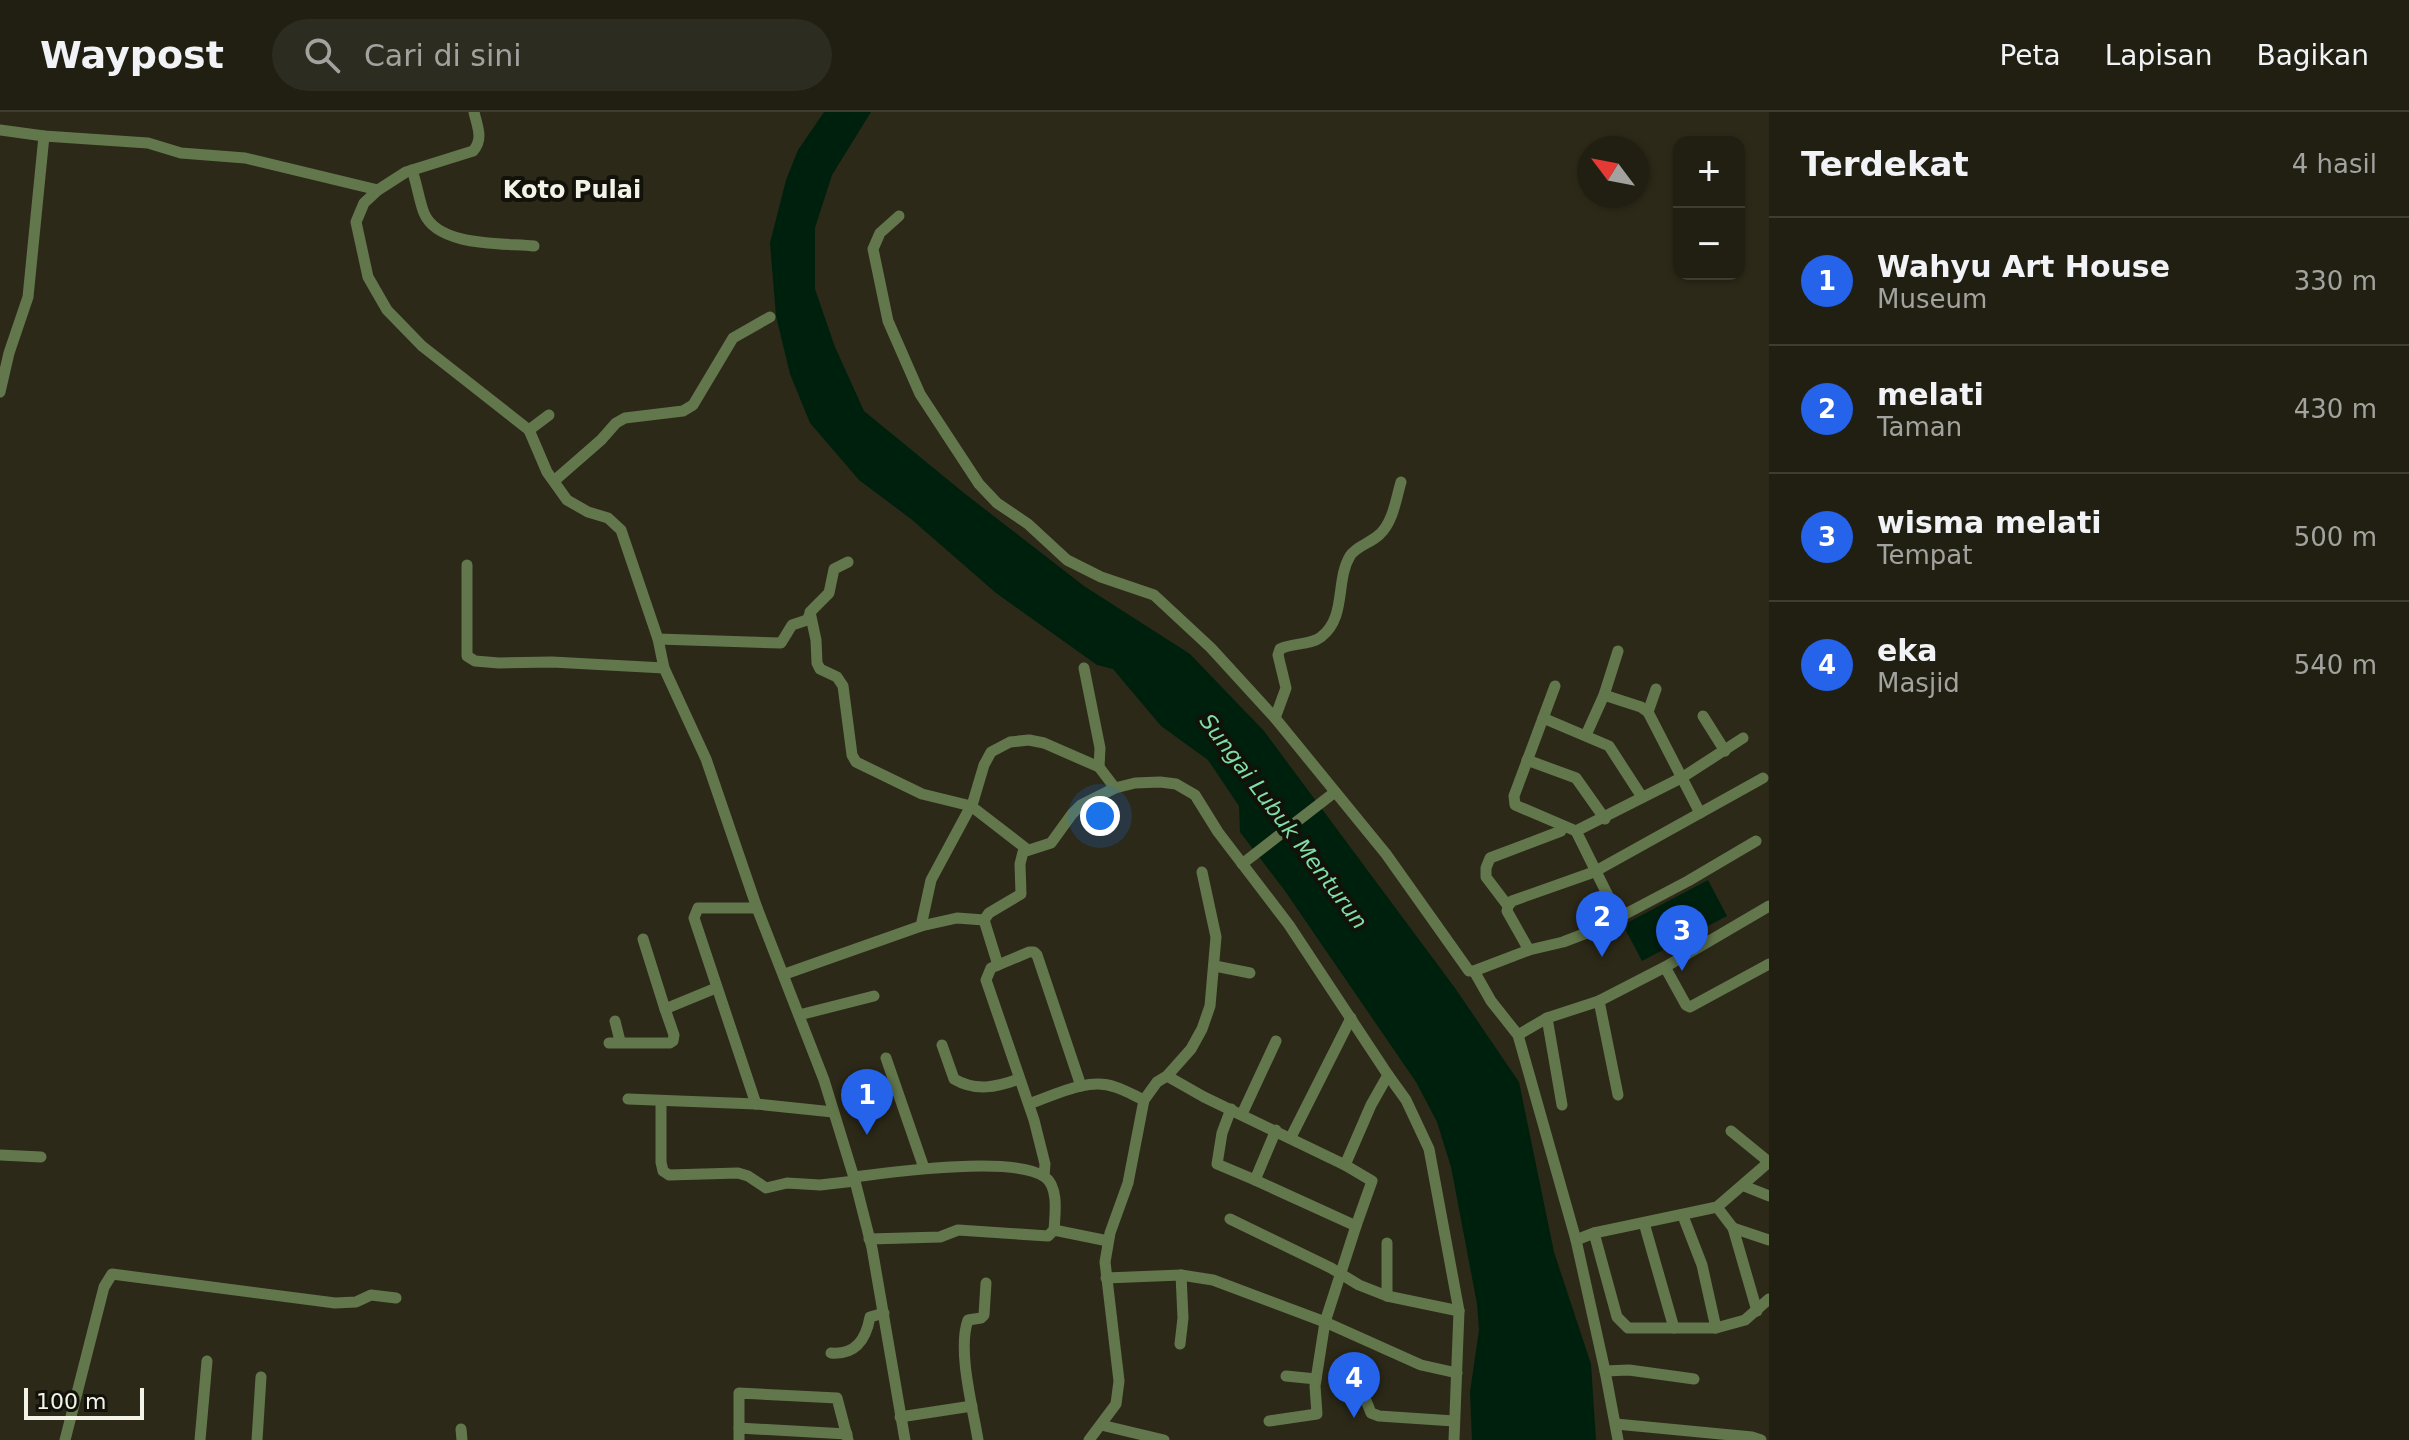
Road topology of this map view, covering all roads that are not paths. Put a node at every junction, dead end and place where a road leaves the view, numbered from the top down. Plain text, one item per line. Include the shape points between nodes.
1 (474, 112) edge
2 (0, 130) edge
3 (44, 136) junction
4 (412, 170) junction
5 (378, 190) junction
6 (899, 216) dead end
7 (534, 246) dead end
8 (770, 317) dead end
9 (0, 392) edge
10 (549, 415) dead end
11 (529, 430) junction
12 (554, 481) junction
13 (1401, 482) dead end
14 (848, 562) dead end
15 (467, 565) dead end
16 (810, 612) junction
17 (658, 639) junction
18 (1618, 651) dead end
19 (664, 668) junction
20 (1084, 668) dead end
21 (1555, 686) dead end
22 (1656, 689) dead end
23 (1604, 695) junction
24 (1648, 712) junction
25 (1703, 716) dead end
26 (1275, 718) junction
27 (1543, 718) junction
28 (1586, 735) junction
29 (1743, 738) dead end
30 (1725, 751) junction
31 (1527, 760) junction
32 (1099, 767) junction
33 (1683, 777) junction
34 (1763, 778) dead end
35 (1115, 788) junction
36 (1332, 794) junction
37 (1642, 797) junction
38 (971, 806) junction
39 (1700, 813) junction
40 (1605, 819) junction
41 (1563, 826) junction
42 (1576, 831) junction
43 (1756, 841) dead end
44 (1028, 850) junction
45 (1245, 861) junction
46 (1202, 872) dead end
47 (1594, 872) junction
48 (1508, 906) junction
49 (1769, 906) edge
50 (757, 908) junction
51 (1619, 918) junction
52 (984, 920) junction
53 (921, 926) junction
54 (643, 939) dead end
55 (1529, 950) junction
56 (1769, 964) edge
57 (998, 965) junction
58 (1215, 966) junction
59 (1665, 967) junction
60 (1474, 971) junction
61 (1250, 973) dead end
62 (785, 974) junction
63 (716, 988) junction
64 (874, 996) dead end
65 (1599, 1001) junction
66 (665, 1009) junction
67 (799, 1015) junction
68 (1351, 1018) junction
69 (1547, 1018) junction
70 (615, 1021) dead end
71 (1518, 1035) junction
72 (1276, 1041) dead end
73 (942, 1045) dead end
74 (886, 1058) dead end
75 (1388, 1075) junction
76 (1167, 1076) junction
77 (1019, 1079) junction
78 (1081, 1086) junction
79 (1618, 1095) dead end
80 (628, 1099) dead end
81 (1144, 1100) junction
82 (661, 1101) junction
83 (756, 1104) junction
84 (1029, 1104) junction
85 (1562, 1105) dead end
86 (833, 1112) junction
87 (1236, 1112) junction
88 (1276, 1130) junction
89 (1731, 1131) dead end
90 (1291, 1137) junction
91 (0, 1155) edge
92 (41, 1157) dead end
93 (1769, 1162) edge
94 (1345, 1165) junction
95 (924, 1168) junction
96 (1044, 1176) junction
97 (855, 1179) junction
98 (1255, 1180) junction
99 (1744, 1186) junction
100 (1769, 1196) edge
101 (1717, 1207) junction
102 (1683, 1216) junction
103 (1230, 1219) dead end
104 (1644, 1223) junction
105 (1356, 1226) junction
106 (1733, 1228) junction
107 (1054, 1230) junction
108 (1594, 1233) junction
109 (869, 1239) junction
110 (1765, 1239) edge
111 (1576, 1240) junction
112 (1108, 1241) junction
113 (1387, 1243) dead end
114 (1742, 1258) junction
115 (1341, 1274) junction
116 (1181, 1275) junction
117 (1106, 1278) junction
118 (986, 1283) dead end
119 (1387, 1296) junction
120 (396, 1298) dead end
121 (1769, 1299) edge
122 (1459, 1311) junction
123 (1757, 1311) junction
124 (884, 1313) junction
125 (1325, 1322) junction
126 (1674, 1328) junction
127 (1716, 1328) junction
128 (1180, 1344) dead end
129 (831, 1353) dead end
130 (207, 1361) dead end
131 (1604, 1366) junction
132 (1457, 1373) junction
133 (1286, 1376) dead end
134 (261, 1377) dead end
135 (1316, 1379) junction
136 (1694, 1379) dead end
137 (1351, 1395) dead end
138 (972, 1406) junction
139 (900, 1417) junction
140 (1269, 1421) dead end
141 (1454, 1421) junction
142 (1616, 1424) junction
143 (1101, 1425) junction
144 (739, 1434) edge
145 (848, 1437) edge
146 (1758, 1439) edge
147 (65, 1440) edge
148 (200, 1440) edge
149 (257, 1440) edge
150 (905, 1440) edge
151 (978, 1440) edge
152 (1089, 1440) edge
153 (1164, 1440) edge
154 (1454, 1440) edge
155 (1618, 1440) edge

1 - 4 street via 480,135 473,151
2 - 3 street
3 - 5 street via 148,143 181,153 245,158
3 - 9 street via 28,297
4 - 5 street
4 - 7 street via 423,212 442,233
5 - 11 street via 364,203 356,222 368,277 387,310 422,346
6 - 26 street via 887,224 873,249 888,321 920,394 975,478 997,503 1067,560 1154,595
8 - 12 street via 733,338 693,405 683,411 625,418
10 - 11 street
11 - 12 street
12 - 17 street via 567,500 608,518 621,530
13 - 26 street via 1386,527 1348,558 1331,625 1319,639 1280,649 1286,688
14 - 16 street via 834,569 829,593
15 - 19 street via 471,660
16 - 17 street via 807,620 787,629 778,644
16 - 38 street via 817,663 843,686 856,762 922,794
17 - 19 street
18 - 23 street
19 - 50 street via 706,759
20 - 32 street
21 - 27 street
22 - 24 street
23 - 24 street
23 - 28 street
24 - 33 street
25 - 30 street
26 - 36 street
27 - 28 street
27 - 31 street
28 - 37 street via 1609,746
29 - 30 street
30 - 33 street
31 - 40 street via 1576,778
31 - 41 street via 1515,805
32 - 35 street
32 - 38 street via 1044,743 1010,742 987,758
33 - 37 street
33 - 39 street
34 - 39 street
35 - 44 street via 1081,805 1051,843
35 - 45 street via 1176,784 1195,795
36 - 45 street
36 - 60 street via 1386,854 1463,966
37 - 40 street
38 - 44 street
38 - 53 street via 931,880
39 - 47 street
40 - 42 street
41 - 42 street
41 - 48 street via 1490,858 1486,877
42 - 47 street
43 - 51 street
44 - 52 street via 1020,857 1021,894
45 - 68 street
46 - 58 street via 1216,937
47 - 48 street
47 - 51 street
48 - 55 street
49 - 59 street
50 - 62 street
50 - 63 street via 695,912
51 - 55 street
52 - 53 street via 957,918
52 - 57 street
53 - 62 street
54 - 66 street
55 - 60 street
56 - 59 street via 1690,1007
57 - 77 street via 986,980
57 - 78 street via 1029,952 1037,955
58 - 61 street
58 - 76 street via 1202,1029
59 - 65 street
60 - 71 street
62 - 67 street
63 - 66 street
63 - 83 street
64 - 67 street
65 - 69 street
65 - 79 street
66 - 70 street via 674,1035 670,1043 615,1042
67 - 86 street
68 - 75 street
68 - 90 street
69 - 71 street
69 - 85 street
71 - 111 street
72 - 87 street
73 - 77 street via 958,1082 987,1089
74 - 95 street
75 - 94 street
75 - 122 street via 1429,1149
76 - 81 street
76 - 87 street
77 - 84 street
78 - 81 street via 1107,1085
78 - 84 street
80 - 82 street
81 - 112 street via 1128,1183
82 - 83 street
82 - 97 street via 661,1162 669,1175 738,1173 766,1188
83 - 86 street
84 - 96 street
86 - 97 street
87 - 88 street
87 - 98 street via 1222,1133 1217,1164
88 - 90 street
88 - 98 street
89 - 93 street
90 - 94 street
91 - 92 street
93 - 99 street
94 - 105 street via 1372,1181
95 - 96 street via 997,1167
95 - 97 street
96 - 107 street via 1053,1188
97 - 109 street
98 - 105 street
99 - 100 street
99 - 101 street
101 - 102 street
101 - 106 street
102 - 104 street
102 - 127 street via 1702,1265
103 - 115 street
104 - 108 street
104 - 126 street
105 - 115 street
106 - 110 street
106 - 114 street
107 - 109 street via 1045,1236 958,1230 932,1238
107 - 112 street
108 - 111 street
108 - 126 street via 1620,1323 1628,1328
109 - 124 street
110 - 114 street
111 - 131 street
112 - 117 street
113 - 119 street
114 - 123 street
115 - 119 street
115 - 125 street
116 - 117 street
116 - 125 street via 1213,1280
116 - 128 street
117 - 143 street via 1119,1381 1116,1404
118 - 138 street via 984,1315 968,1320 966,1329
119 - 122 street
120 - 147 street via 371,1295 335,1303 112,1274 104,1287
121 - 123 street
122 - 132 street
123 - 127 street
124 - 129 street via 870,1317 852,1351
124 - 139 street
125 - 132 street via 1421,1365
125 - 135 street
126 - 127 street
130 - 148 street
131 - 136 street
131 - 142 street
132 - 141 street
133 - 135 street
134 - 149 street
135 - 140 street via 1317,1414
137 - 141 street via 1365,1398 1371,1413 1379,1416
138 - 139 street
138 - 151 street
139 - 150 street
141 - 154 street
142 - 146 street
142 - 155 street
143 - 152 street
143 - 153 street
144 - 145 street
144 - 145 street via 739,1393 839,1400

